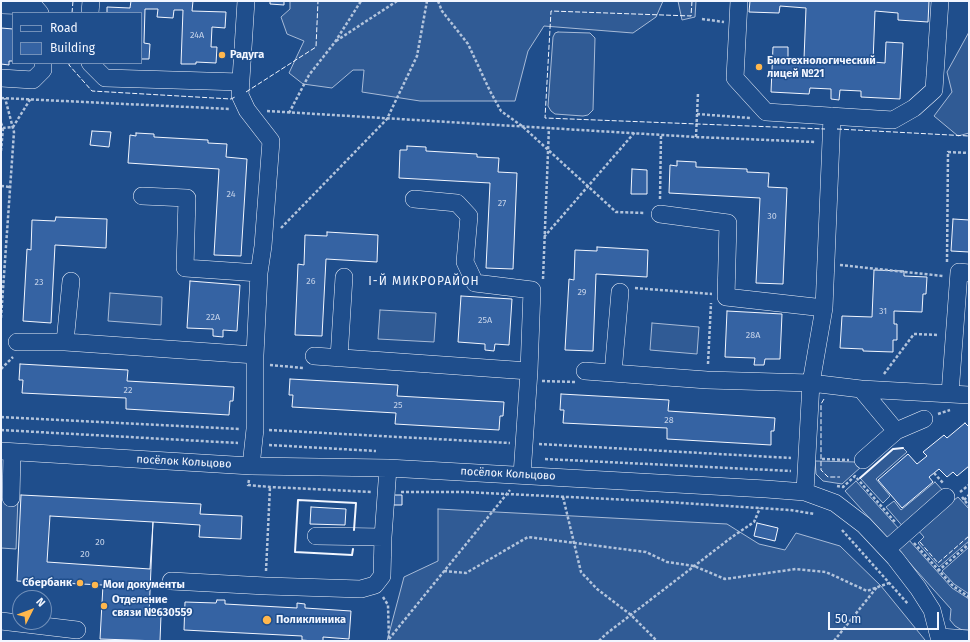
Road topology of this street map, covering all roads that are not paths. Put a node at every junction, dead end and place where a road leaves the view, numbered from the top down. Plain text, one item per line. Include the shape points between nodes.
1 (91, 1) edge
2 (246, 1) edge
3 (739, 1) edge
4 (940, 1) edge
5 (1, 4) edge
6 (39, 12) edge
7 (90, 12) edge
8 (43, 64) edge
9 (91, 64) edge
10 (1, 78) edge
11 (241, 82) junction
12 (832, 116) junction
13 (142, 196) dead end
14 (414, 200) dead end
15 (660, 214) road end
16 (259, 273) junction
17 (958, 274) edge
18 (344, 277) dead end
19 (71, 281) dead end
20 (620, 292) road end
21 (824, 308) junction
22 (17, 342) dead end
23 (66, 342) junction
24 (339, 358) junction
25 (255, 359) junction
26 (311, 362) road end
27 (589, 371) road end
28 (613, 373) junction
29 (534, 376) junction
30 (811, 383) junction
31 (867, 389) junction
32 (969, 395) edge
33 (952, 401) junction
34 (924, 419) road end
35 (896, 431) junction
36 (6, 451) edge
37 (863, 460) road end
38 (251, 466) junction
39 (388, 468) junction
40 (522, 475) junction
41 (805, 492) junction
42 (946, 497) dead end
43 (11, 498) dead end
44 (316, 536) dead end
45 (383, 537) junction
46 (887, 549) junction
47 (171, 581) dead end
48 (1, 621) edge
49 (77, 630) dead end
50 (939, 639) edge
51 (969, 639) edge

1 - 7 street
2 - 11 street
3 - 12 street via 736,78 766,112
4 - 12 street via 934,90 914,108 893,120
5 - 6 street via 34,6
8 - 10 street via 43,70 33,80
9 - 11 street via 104,78
11 - 16 street via 240,95 247,110 271,141
12 - 21 street
13 - 16 street via 187,198 185,268
14 - 29 street via 457,203 469,216 465,262 475,283 532,290
15 - 21 street via 728,223 726,297
16 - 25 street
17 - 33 street
18 - 24 street
19 - 23 street
20 - 28 street
21 - 30 street
22 - 23 street
23 - 25 street
24 - 26 street
24 - 29 street
25 - 38 street via 255,429
27 - 28 street
28 - 30 street via 707,380
29 - 40 street
30 - 31 street
30 - 41 street
31 - 33 street
31 - 35 street
32 - 33 street
34 - 35 street
35 - 37 street
36 - 38 street, посёлок Кольцово
36 - 43 street
38 - 39 street, посёлок Кольцово
39 - 40 street, посёлок Кольцово
39 - 45 street
40 - 41 street, посёлок Кольцово
41 - 46 street, посёлок Кольцово via 836,503 864,525
42 - 46 street
44 - 45 street
45 - 47 street via 382,576 375,585 361,589
46 - 50 street, посёлок Кольцово via 932,610
48 - 49 street
50 - 51 street

